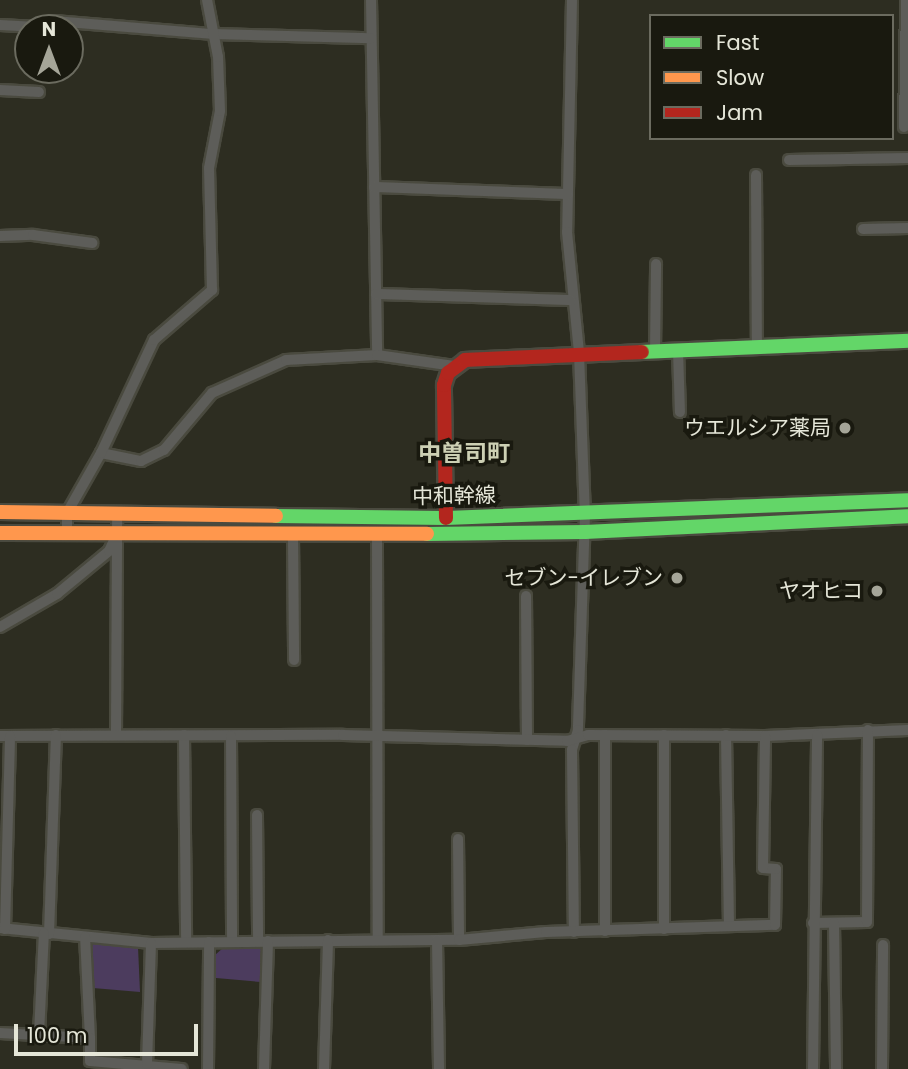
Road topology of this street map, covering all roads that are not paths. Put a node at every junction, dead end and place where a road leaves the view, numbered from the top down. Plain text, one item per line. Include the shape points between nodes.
1 (207, 0) edge
2 (371, 0) edge
3 (572, 0) edge
4 (906, 0) edge
5 (0, 25) edge
6 (213, 34) junction
7 (371, 38) junction
8 (0, 90) edge
9 (39, 92) dead end
10 (904, 127) dead end
11 (908, 158) edge
12 (789, 160) dead end
13 (756, 175) dead end
14 (374, 187) junction
15 (568, 194) junction
16 (908, 228) edge
17 (863, 229) dead end
18 (0, 236) edge
19 (92, 243) dead end
20 (656, 264) dead end
21 (376, 294) junction
22 (571, 300) junction
23 (908, 341) edge
24 (757, 347) junction
25 (678, 350) junction
26 (655, 351) junction
27 (579, 353) junction
28 (377, 355) junction
29 (454, 366) junction
30 (680, 412) dead end
31 (101, 453) junction
32 (908, 500) edge
33 (0, 512) edge
34 (67, 513) junction
35 (117, 515) junction
36 (585, 515) junction
37 (908, 516) edge
38 (446, 518) junction
39 (584, 532) junction
40 (0, 533) edge
41 (67, 534) junction
42 (116, 535) junction
43 (293, 536) junction
44 (377, 536) junction
45 (526, 596) dead end
46 (0, 626) edge
47 (294, 660) dead end
48 (868, 730) junction
49 (908, 730) edge
50 (116, 734) junction
51 (56, 735) junction
52 (184, 735) junction
53 (605, 735) junction
54 (664, 735) junction
55 (726, 735) junction
56 (817, 735) junction
57 (5, 736) edge
58 (231, 736) junction
59 (379, 736) junction
60 (765, 736) junction
61 (574, 738) junction
62 (527, 740) junction
63 (257, 815) dead end
64 (458, 839) dead end
65 (813, 923) junction
66 (834, 923) junction
67 (729, 925) junction
68 (2, 928) edge
69 (664, 929) junction
70 (605, 931) junction
71 (574, 932) junction
72 (46, 934) junction
73 (85, 937) junction
74 (328, 940) junction
75 (378, 940) junction
76 (437, 940) junction
77 (459, 940) junction
78 (232, 941) junction
79 (263, 941) junction
80 (186, 942) junction
81 (209, 942) junction
82 (151, 943) junction
83 (883, 945) dead end
84 (0, 1033) edge
85 (38, 1034) junction
86 (90, 1038) junction
87 (147, 1064) junction
88 (182, 1069) edge
89 (208, 1069) edge
90 (264, 1069) edge
91 (324, 1069) edge
92 (439, 1069) edge
93 (813, 1069) edge
94 (835, 1069) edge
95 (882, 1069) edge

1 - 6 street
2 - 7 street
3 - 15 street
4 - 10 street
5 - 6 street via 37,27 54,21
6 - 7 street
6 - 31 street via 220,111 209,168 212,290 154,340
7 - 14 street
8 - 9 street
11 - 12 street
13 - 24 street
14 - 15 street
14 - 21 street
15 - 22 street
16 - 17 street
18 - 19 street via 33,235
20 - 26 street
21 - 22 street
21 - 28 street
22 - 27 street
23 - 24 main road
24 - 25 main road
25 - 26 main road
25 - 30 street
26 - 27 main road
27 - 29 main road via 465,360
27 - 36 street
28 - 29 street
28 - 31 street via 286,360 266,366 212,393 164,450 141,461
29 - 38 main road via 444,385
31 - 34 street
32 - 36 main road, 中和幹線
33 - 34 main road, 中和幹線
34 - 35 main road, 中和幹線
34 - 41 street
35 - 38 main road, 中和幹線
35 - 42 street
36 - 38 main road, 中和幹線
36 - 39 street
37 - 39 main road, 中和幹線
39 - 44 main road, 中和幹線
39 - 61 street
40 - 41 main road, 中和幹線
41 - 42 main road, 中和幹線
42 - 43 main road, 中和幹線
42 - 46 street via 109,551 57,594
42 - 50 street
43 - 44 main road, 中和幹線
43 - 47 street
44 - 59 street
45 - 62 street
48 - 49 street
48 - 56 street
48 - 66 street via 867,922
50 - 51 street
50 - 52 street
51 - 57 street
51 - 72 street
52 - 58 street
52 - 80 street
53 - 54 street
53 - 61 street
53 - 70 street
54 - 55 street
54 - 69 street
55 - 60 street
55 - 67 street
56 - 60 street
56 - 65 street
57 - 68 street
58 - 59 street
58 - 78 street
59 - 62 street
59 - 75 street
60 - 67 street via 763,868 776,869 775,925
61 - 62 street
61 - 71 street
63 - 79 street
64 - 77 street
65 - 66 street
65 - 93 street
66 - 94 street
67 - 69 street
68 - 72 street
69 - 70 street
70 - 71 street
71 - 77 street
72 - 73 street
72 - 85 street
73 - 82 street
73 - 86 street
74 - 75 street
74 - 79 street
74 - 91 street
75 - 76 street
76 - 77 street
76 - 92 street
78 - 79 street
78 - 81 street
79 - 90 street
80 - 81 street
80 - 82 street
81 - 89 street
82 - 87 street
83 - 95 street
84 - 85 street
85 - 86 street
86 - 87 street via 90,1061
87 - 88 street

